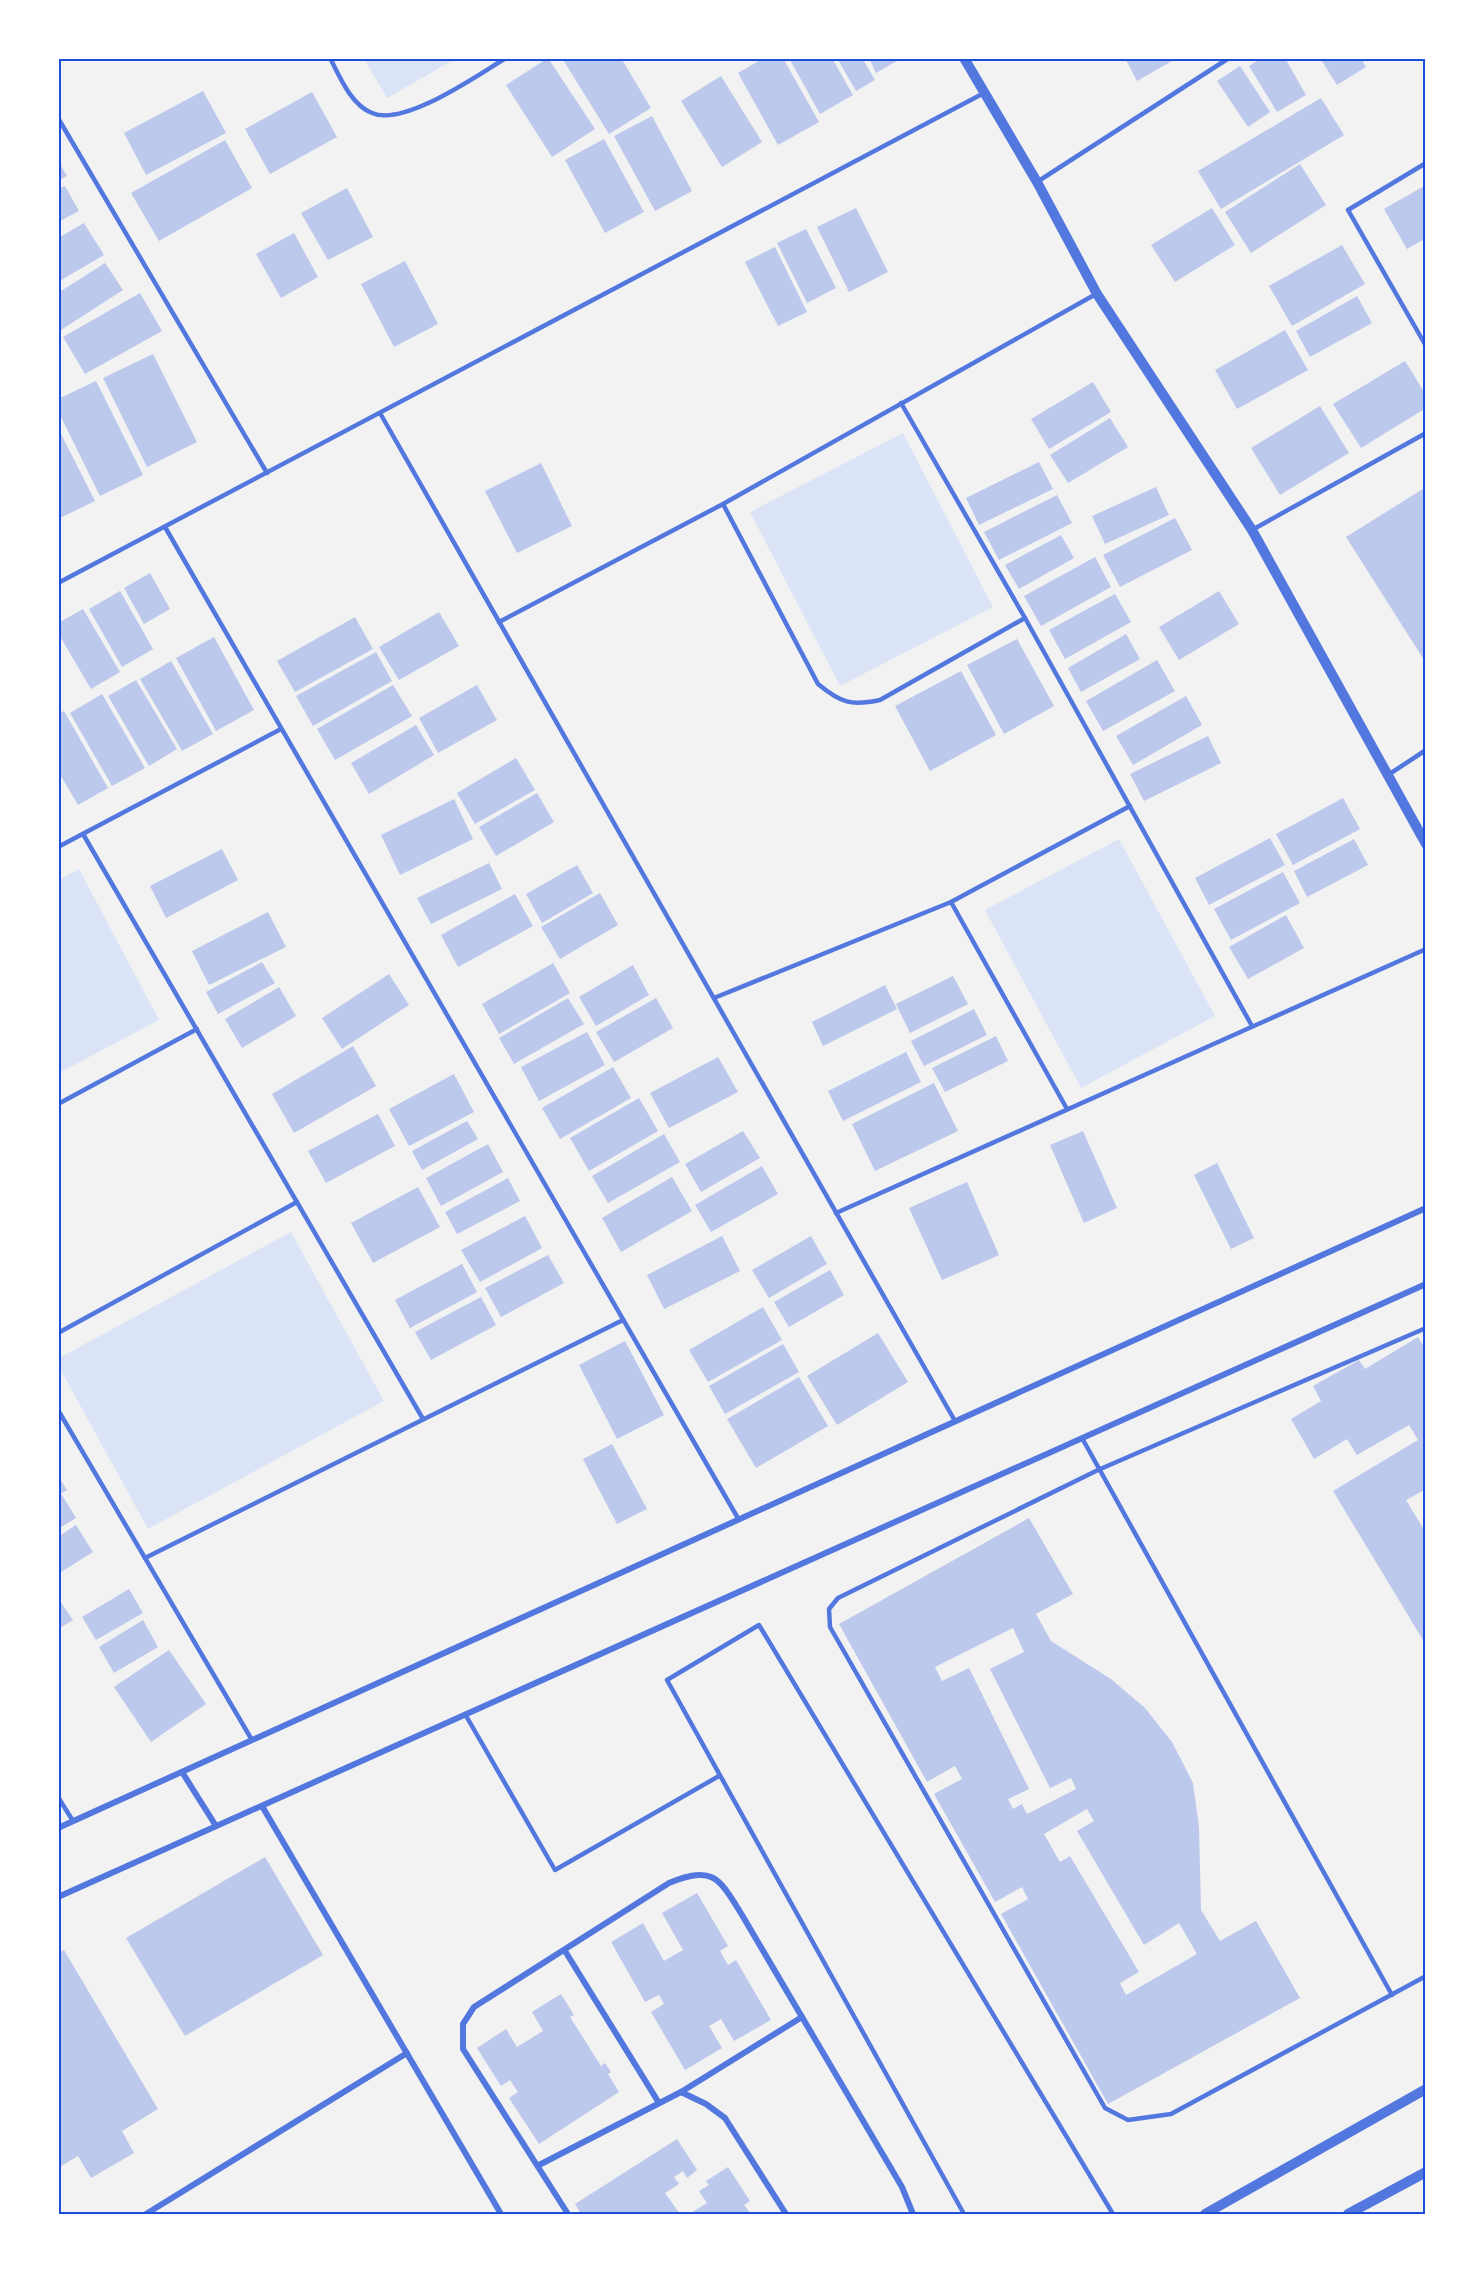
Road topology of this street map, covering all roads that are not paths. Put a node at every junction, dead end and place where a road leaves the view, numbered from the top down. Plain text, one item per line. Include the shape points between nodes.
1 (330, 58) edge
2 (506, 58) edge
3 (964, 58) edge
4 (1216, 58) edge
5 (1229, 58) edge
6 (1220, 65) junction
7 (984, 93) junction
8 (58, 118) edge
9 (1425, 163) edge
10 (1037, 182) junction
11 (1097, 294) junction
12 (1425, 346) edge
13 (901, 403) junction
14 (380, 413) junction
15 (1425, 433) edge
16 (267, 473) junction
17 (723, 504) junction
18 (165, 527) junction
19 (1251, 530) junction
20 (58, 583) edge
21 (1025, 618) junction
22 (499, 622) junction
23 (281, 729) junction
24 (1425, 750) edge
25 (1386, 776) junction
26 (1130, 806) junction
27 (83, 834) junction
28 (1425, 844) edge
29 (58, 847) edge
30 (951, 902) junction
31 (1425, 949) edge
32 (714, 998) junction
33 (1252, 1026) junction
34 (197, 1029) junction
35 (58, 1104) edge
36 (1067, 1109) junction
37 (297, 1202) junction
38 (1425, 1208) edge
39 (836, 1214) junction
40 (1425, 1284) edge
41 (623, 1320) junction
42 (1425, 1328) edge
43 (58, 1333) edge
44 (58, 1410) edge
45 (423, 1419) junction
46 (955, 1421) junction
47 (1082, 1438) junction
48 (1098, 1470) junction
49 (739, 1520) junction
50 (145, 1558) junction
51 (465, 1714) junction
52 (252, 1740) junction
53 (182, 1772) junction
54 (719, 1776) junction
55 (58, 1797) edge
56 (262, 1806) junction
57 (73, 1821) junction
58 (216, 1826) junction
59 (58, 1828) edge
60 (58, 1897) edge
61 (565, 1951) junction
62 (1425, 1976) edge
63 (1392, 1995) junction
64 (802, 2017) junction
65 (406, 2053) junction
66 (1425, 2089) edge
67 (681, 2092) junction
68 (659, 2103) junction
69 (539, 2165) junction
70 (1425, 2172) edge
71 (146, 2214) edge
72 (501, 2214) edge
73 (568, 2214) edge
74 (786, 2214) edge
75 (913, 2214) edge
76 (964, 2214) edge
77 (1113, 2214) edge
78 (1205, 2214) edge
79 (1348, 2214) edge

1 - 2 lane via 354,100 371,113 391,118 410,112
3 - 7 street
4 - 6 lane
5 - 6 lane
6 - 10 lane
7 - 10 street
7 - 14 lane
8 - 16 lane
9 - 12 lane via 1348,210
10 - 11 street
11 - 13 lane
11 - 19 street
13 - 17 lane
13 - 21 lane
14 - 16 lane
14 - 22 lane
15 - 19 lane
16 - 18 lane
17 - 21 lane via 818,684 835,698 857,705 880,700
17 - 22 lane
18 - 20 lane
18 - 23 lane
19 - 25 street
21 - 26 lane
22 - 32 lane
23 - 27 lane
23 - 41 lane
24 - 25 lane
25 - 28 street
26 - 30 lane
26 - 33 lane
27 - 29 lane
27 - 34 lane
30 - 32 lane
30 - 36 lane
31 - 33 lane
32 - 39 lane
33 - 36 lane
34 - 35 lane
34 - 37 lane
36 - 39 lane
37 - 43 lane
37 - 45 lane
38 - 46 street
39 - 46 lane
40 - 47 street
41 - 45 lane
41 - 49 lane
42 - 48 lane
44 - 50 lane
45 - 50 lane
46 - 49 street
47 - 48 lane
47 - 51 street
48 - 63 lane
48 - 63 lane via 838,1598 829,1609 830,1627 1105,2108 1128,2120 1171,2114
49 - 52 street
50 - 52 lane
51 - 54 lane via 555,1870
51 - 56 street
52 - 53 street
53 - 57 street
53 - 58 street
54 - 76 lane
54 - 77 lane via 667,1680 759,1625
55 - 57 lane
56 - 58 street
56 - 65 street
57 - 59 street
58 - 60 street
61 - 64 street via 669,1883 687,1876 706,1875 721,1882
61 - 68 street
61 - 69 street via 474,2007 463,2024 463,2049
62 - 63 lane
64 - 67 street
64 - 75 street via 902,2187
65 - 71 street
65 - 72 street
66 - 78 street
67 - 68 street
67 - 74 street via 725,2118
68 - 69 street
69 - 73 street
70 - 79 street

